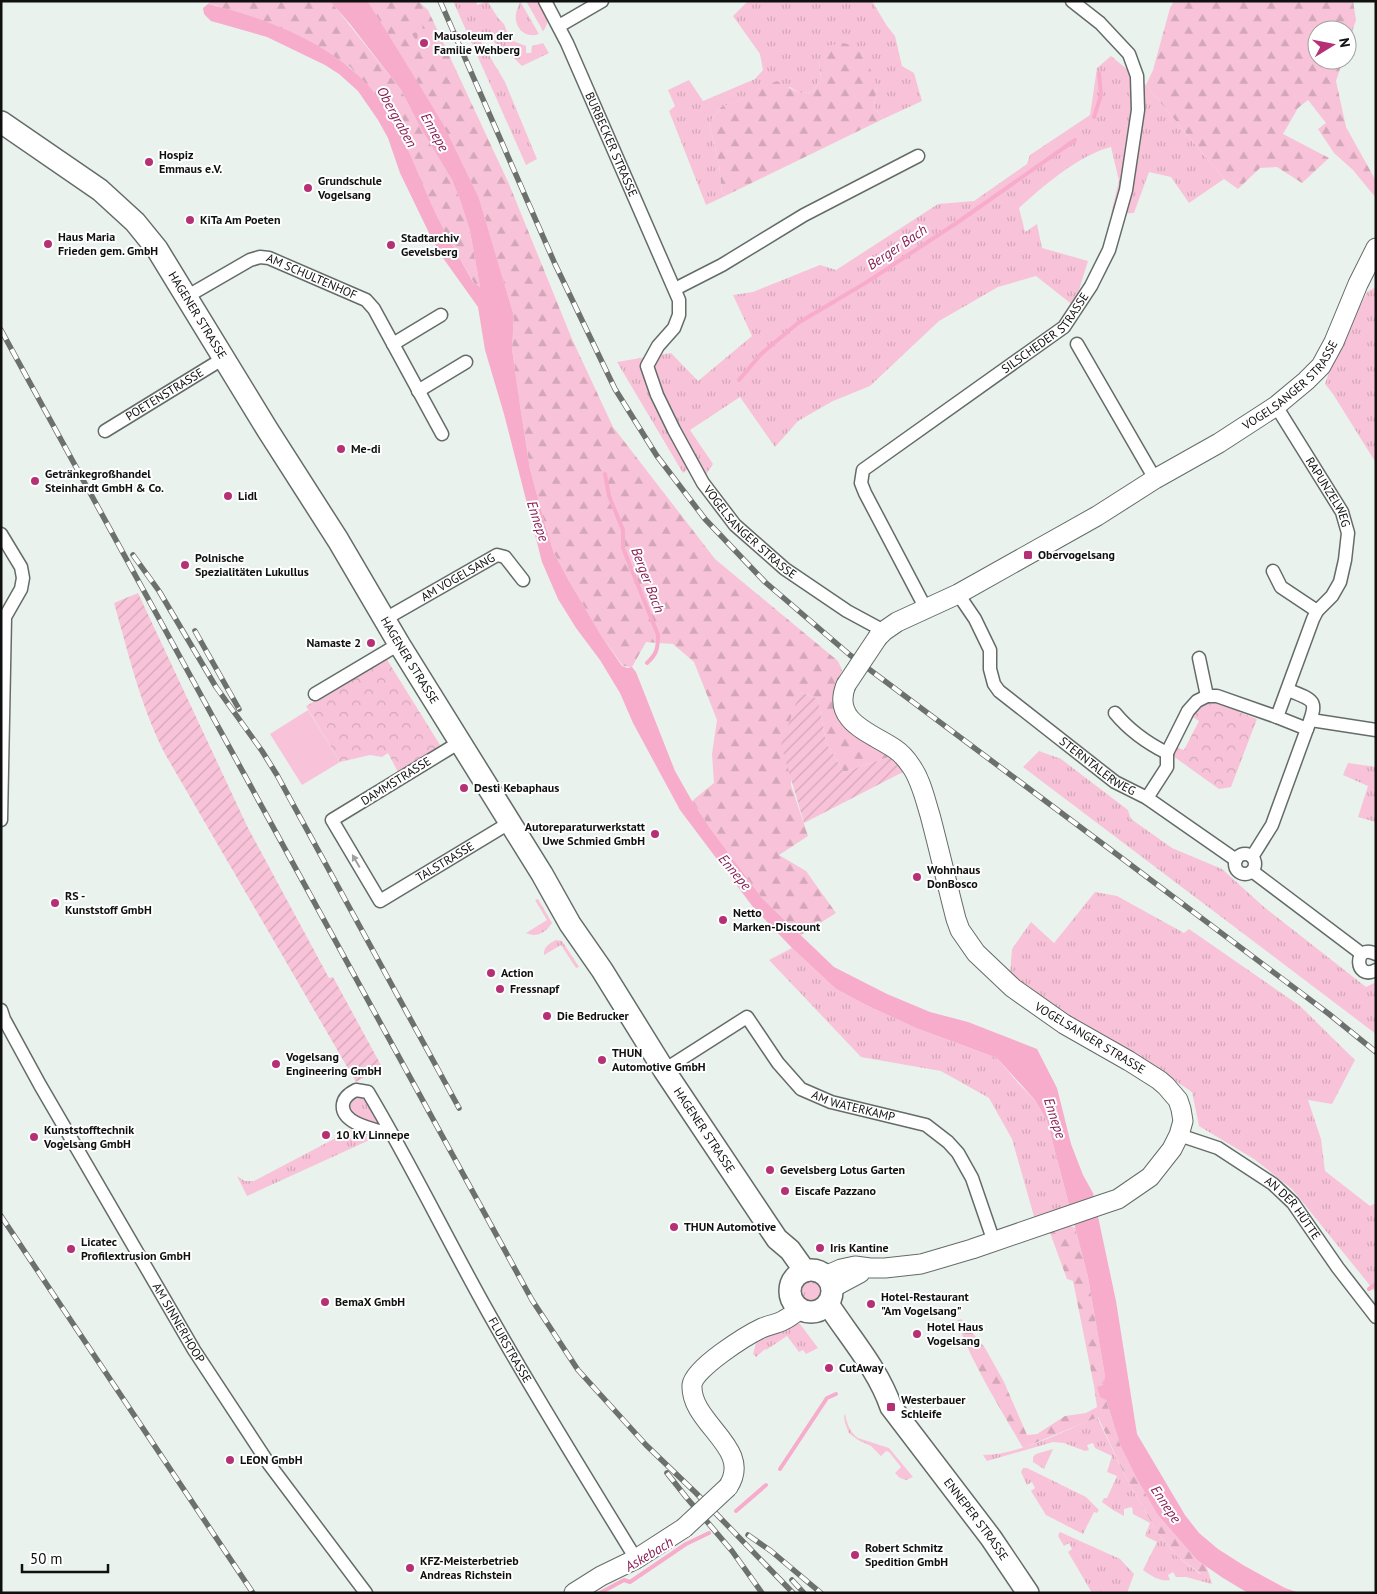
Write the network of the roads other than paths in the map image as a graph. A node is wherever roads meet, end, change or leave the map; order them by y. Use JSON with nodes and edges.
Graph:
{"nodes":[{"id":1,"x":545,"y":1,"type":"edge"},
{"id":2,"x":602,"y":1,"type":"edge"},
{"id":3,"x":1072,"y":1,"type":"edge"},
{"id":4,"x":559,"y":26,"type":"junction"},
{"id":5,"x":1,"y":122,"type":"edge"},
{"id":6,"x":918,"y":156,"type":"dead end"},
{"id":7,"x":1376,"y":248,"type":"edge"},
{"id":8,"x":675,"y":289,"type":"junction"},
{"id":9,"x":186,"y":297,"type":"junction"},
{"id":10,"x":440,"y":315,"type":"dead end"},
{"id":11,"x":393,"y":344,"type":"junction"},
{"id":12,"x":1077,"y":344,"type":"dead end"},
{"id":13,"x":224,"y":358,"type":"junction"},
{"id":14,"x":466,"y":362,"type":"dead end"},
{"id":15,"x":418,"y":391,"type":"junction"},
{"id":16,"x":657,"y":395,"type":"joint"},
{"id":17,"x":1276,"y":406,"type":"junction"},
{"id":18,"x":105,"y":431,"type":"dead end"},
{"id":19,"x":442,"y":434,"type":"dead end"},
{"id":20,"x":1155,"y":479,"type":"junction"},
{"id":21,"x":1,"y":534,"type":"edge"},
{"id":22,"x":1273,"y":571,"type":"dead end"},
{"id":23,"x":523,"y":580,"type":"dead end"},
{"id":24,"x":958,"y":594,"type":"junction"},
{"id":25,"x":926,"y":609,"type":"junction"},
{"id":26,"x":1317,"y":611,"type":"junction"},
{"id":27,"x":385,"y":619,"type":"junction"},
{"id":28,"x":881,"y":634,"type":"junction"},
{"id":29,"x":399,"y":644,"type":"junction"},
{"id":30,"x":1199,"y":658,"type":"dead end"},
{"id":31,"x":1288,"y":690,"type":"junction"},
{"id":32,"x":315,"y":694,"type":"dead end"},
{"id":33,"x":1207,"y":696,"type":"junction"},
{"id":34,"x":1115,"y":713,"type":"dead end"},
{"id":35,"x":1277,"y":717,"type":"junction"},
{"id":36,"x":1309,"y":724,"type":"junction"},
{"id":37,"x":1376,"y":730,"type":"edge"},
{"id":38,"x":460,"y":742,"type":"junction"},
{"id":39,"x":1167,"y":753,"type":"junction"},
{"id":40,"x":1147,"y":798,"type":"junction"},
{"id":41,"x":1,"y":820,"type":"edge"},
{"id":42,"x":511,"y":822,"type":"junction"},
{"id":43,"x":1252,"y":857,"type":"junction"},
{"id":44,"x":1236,"y":860,"type":"junction"},
{"id":45,"x":1252,"y":871,"type":"junction"},
{"id":46,"x":380,"y":901,"type":"joint"},
{"id":47,"x":1362,"y":954,"type":"junction"},
{"id":48,"x":1376,"y":954,"type":"edge"},
{"id":49,"x":1376,"y":970,"type":"edge"},
{"id":50,"x":1,"y":1010,"type":"edge"},
{"id":51,"x":664,"y":1070,"type":"junction"},
{"id":52,"x":393,"y":1135,"type":"dead end"},
{"id":53,"x":1179,"y":1135,"type":"junction"},
{"id":54,"x":994,"y":1242,"type":"junction"},
{"id":55,"x":812,"y":1292,"type":"junction"},
{"id":56,"x":1376,"y":1317,"type":"edge"},
{"id":57,"x":923,"y":1449,"type":"joint"},
{"id":58,"x":636,"y":1559,"type":"junction"},
{"id":59,"x":366,"y":1593,"type":"edge"},
{"id":60,"x":574,"y":1593,"type":"edge"},
{"id":61,"x":1028,"y":1593,"type":"edge"}],
"edges":[{"from":1,"to":4,"type":"street","name":"BURBECKER STRASSE"},
{"from":2,"to":4,"type":"street"},
{"from":3,"to":25,"type":"street","name":"SILSCHEDER STRASSE"},
{"from":4,"to":8,"type":"street","name":"BURBECKER STRASSE"},
{"from":5,"to":9,"type":"main road","name":"HAGENER STRASSE"},
{"from":6,"to":8,"type":"street"},
{"from":7,"to":17,"type":"street","name":"VOGELSANGER STRASSE"},
{"from":8,"to":16,"type":"street","name":"BURBECKER STRASSE"},
{"from":9,"to":11,"type":"street","name":"AM SCHULTENHOF"},
{"from":9,"to":13,"type":"main road","name":"HAGENER STRASSE"},
{"from":10,"to":11,"type":"street"},
{"from":11,"to":15,"type":"street","name":"AM SCHULTENHOF"},
{"from":12,"to":20,"type":"street"},
{"from":13,"to":18,"type":"street","name":"POETENSTRASSE"},
{"from":13,"to":27,"type":"main road","name":"HAGENER STRASSE"},
{"from":14,"to":15,"type":"street"},
{"from":15,"to":19,"type":"street","name":"AM SCHULTENHOF"},
{"from":16,"to":28,"type":"street","name":"VOGELSANGER STRASSE"},
{"from":17,"to":20,"type":"street","name":"VOGELSANGER STRASSE"},
{"from":17,"to":26,"type":"street","name":"RAPUNZELWEG"},
{"from":20,"to":24,"type":"street","name":"VOGELSANGER STRASSE"},
{"from":21,"to":41,"type":"street"},
{"from":22,"to":26,"type":"street"},
{"from":23,"to":27,"type":"street","name":"AM VOGELSANG"},
{"from":24,"to":25,"type":"street","name":"VOGELSANGER STRASSE"},
{"from":24,"to":40,"type":"street","name":"STERNTALERWEG"},
{"from":25,"to":28,"type":"street","name":"VOGELSANGER STRASSE"},
{"from":26,"to":31,"type":"street","name":"RAPUNZELWEG"},
{"from":27,"to":29,"type":"main road","name":"HAGENER STRASSE"},
{"from":28,"to":53,"type":"street","name":"VOGELSANGER STRASSE","bridge":true},
{"from":29,"to":32,"type":"street"},
{"from":29,"to":38,"type":"main road","name":"HAGENER STRASSE"},
{"from":30,"to":33,"type":"street"},
{"from":31,"to":35,"type":"street","name":"RAPUNZELWEG"},
{"from":31,"to":36,"type":"street"},
{"from":33,"to":35,"type":"street"},
{"from":33,"to":39,"type":"street"},
{"from":34,"to":39,"type":"street"},
{"from":35,"to":36,"type":"street"},
{"from":36,"to":37,"type":"street"},
{"from":36,"to":43,"type":"street"},
{"from":38,"to":42,"type":"main road","name":"HAGENER STRASSE"},
{"from":46,"to":38,"type":"street","name":"DAMMSTRASSE","one_way":true},
{"from":39,"to":40,"type":"street"},
{"from":40,"to":44,"type":"street","name":"STERNTALERWEG"},
{"from":42,"to":46,"type":"street","name":"TALSTRASSE"},
{"from":42,"to":51,"type":"main road","name":"HAGENER STRASSE"},
{"from":43,"to":44,"type":"street"},
{"from":43,"to":45,"type":"street"},
{"from":44,"to":45,"type":"street","name":"STERNTALERWEG"},
{"from":45,"to":47,"type":"street","name":"STERNTALERWEG"},
{"from":47,"to":48,"type":"street"},
{"from":47,"to":49,"type":"street"},
{"from":50,"to":59,"type":"street","name":"AM SINNERHOOP"},
{"from":51,"to":54,"type":"street","name":"AM WATERKAMP"},
{"from":51,"to":55,"type":"main road","name":"HAGENER STRASSE"},
{"from":52,"to":58,"type":"street","name":"FLURSTRASSE"},
{"from":53,"to":54,"type":"street","name":"VOGELSANGER STRASSE"},
{"from":53,"to":56,"type":"street","name":"AN DER HÜTTE"},
{"from":54,"to":55,"type":"street","name":"VOGELSANGER STRASSE"},
{"from":55,"to":57,"type":"main road","name":"HAGENER STRASSE"},
{"from":55,"to":58,"type":"street","name":"VOGELSANGER STRASSE","bridge":true},
{"from":57,"to":61,"type":"main road","name":"ENNEPER STRASSE"},
{"from":58,"to":60,"type":"street"}]}
